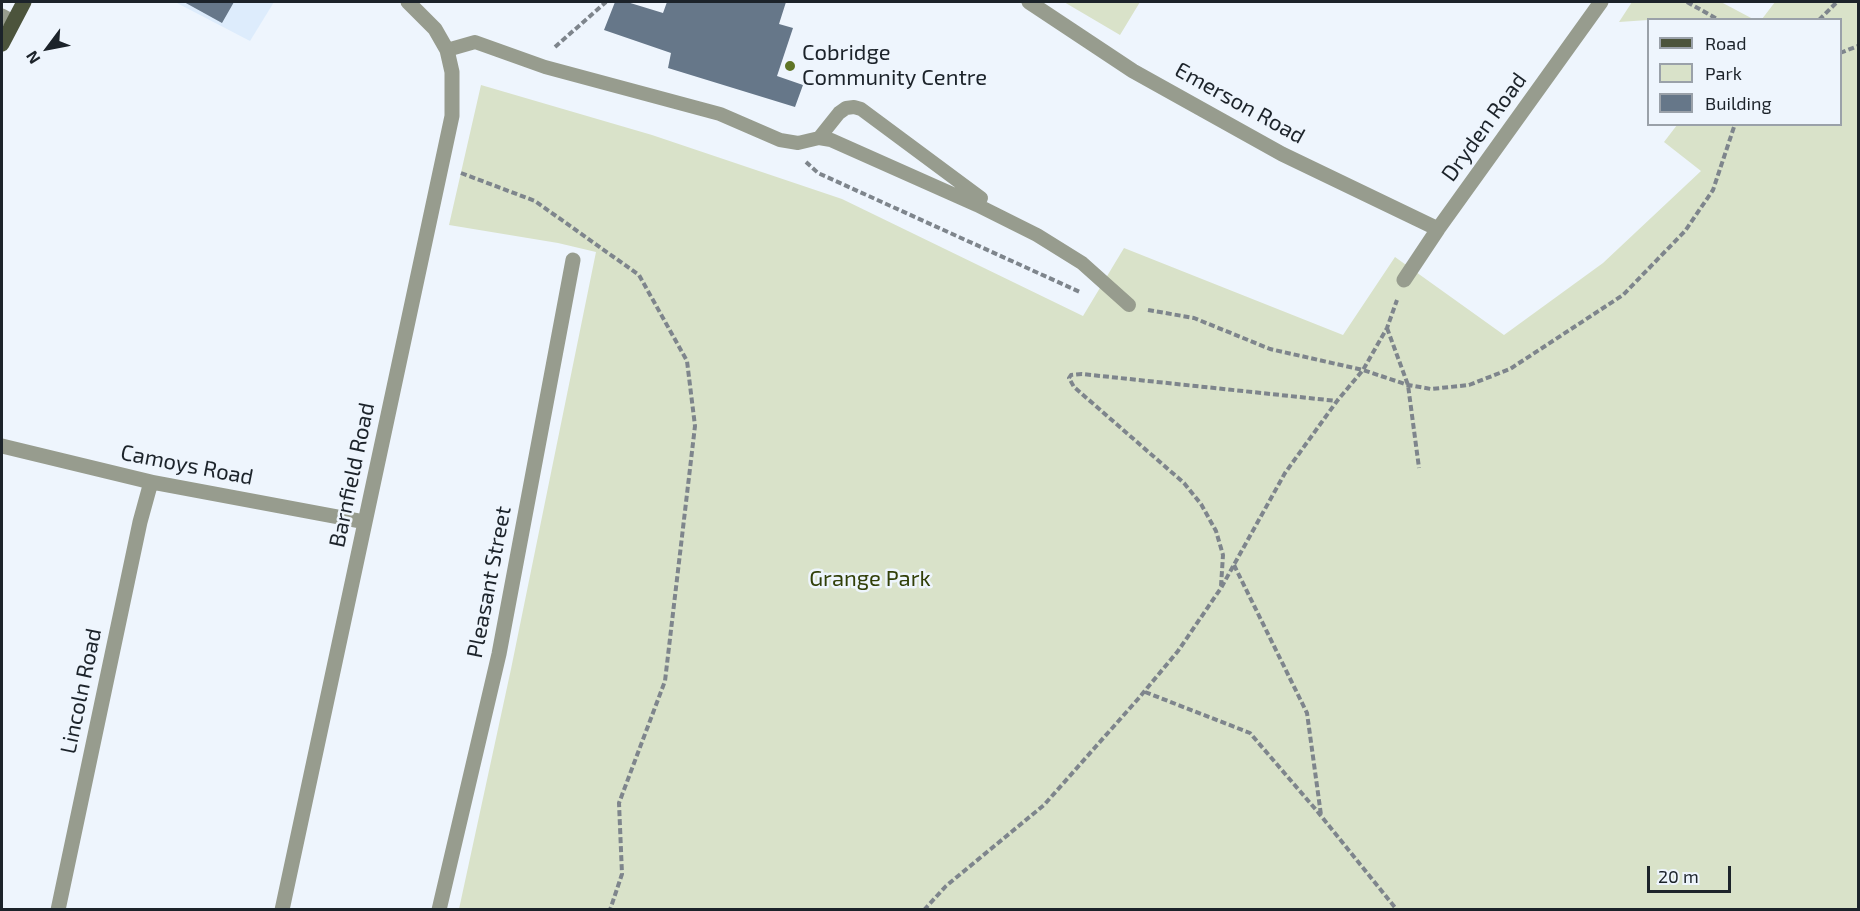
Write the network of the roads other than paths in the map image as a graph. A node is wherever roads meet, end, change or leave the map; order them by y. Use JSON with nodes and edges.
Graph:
{"nodes":[{"id":1,"x":24,"y":2,"type":"edge"},
{"id":2,"x":408,"y":2,"type":"edge"},
{"id":3,"x":1029,"y":2,"type":"edge"},
{"id":4,"x":1601,"y":2,"type":"edge"},
{"id":5,"x":7,"y":19,"type":"edge"},
{"id":6,"x":2,"y":44,"type":"edge"},
{"id":7,"x":447,"y":50,"type":"junction"},
{"id":8,"x":819,"y":138,"type":"junction"},
{"id":9,"x":977,"y":205,"type":"junction"},
{"id":10,"x":1438,"y":229,"type":"junction"},
{"id":11,"x":573,"y":260,"type":"dead end"},
{"id":12,"x":1404,"y":280,"type":"road end"},
{"id":13,"x":1129,"y":305,"type":"dead end"},
{"id":14,"x":2,"y":446,"type":"edge"},
{"id":15,"x":151,"y":482,"type":"junction"},
{"id":16,"x":365,"y":522,"type":"junction"},
{"id":17,"x":58,"y":909,"type":"edge"},
{"id":18,"x":282,"y":909,"type":"edge"},
{"id":19,"x":439,"y":909,"type":"edge"}],
"edges":[{"from":1,"to":5,"type":"main road"},
{"from":2,"to":7,"type":"street"},
{"from":3,"to":10,"type":"street","name":"Emerson Road"},
{"from":4,"to":10,"type":"street","name":"Dryden Road"},
{"from":5,"to":6,"type":"main road"},
{"from":7,"to":8,"type":"lane"},
{"from":7,"to":16,"type":"street","name":"Barnfield Road"},
{"from":8,"to":9,"type":"lane"},
{"from":8,"to":9,"type":"lane"},
{"from":9,"to":13,"type":"lane"},
{"from":10,"to":12,"type":"street","name":"Dryden Road"},
{"from":11,"to":19,"type":"street","name":"Pleasant Street"},
{"from":14,"to":15,"type":"street","name":"Camoys Road"},
{"from":15,"to":16,"type":"street","name":"Camoys Road"},
{"from":15,"to":17,"type":"street","name":"Lincoln Road"},
{"from":16,"to":18,"type":"street","name":"Barnfield Road"}]}
